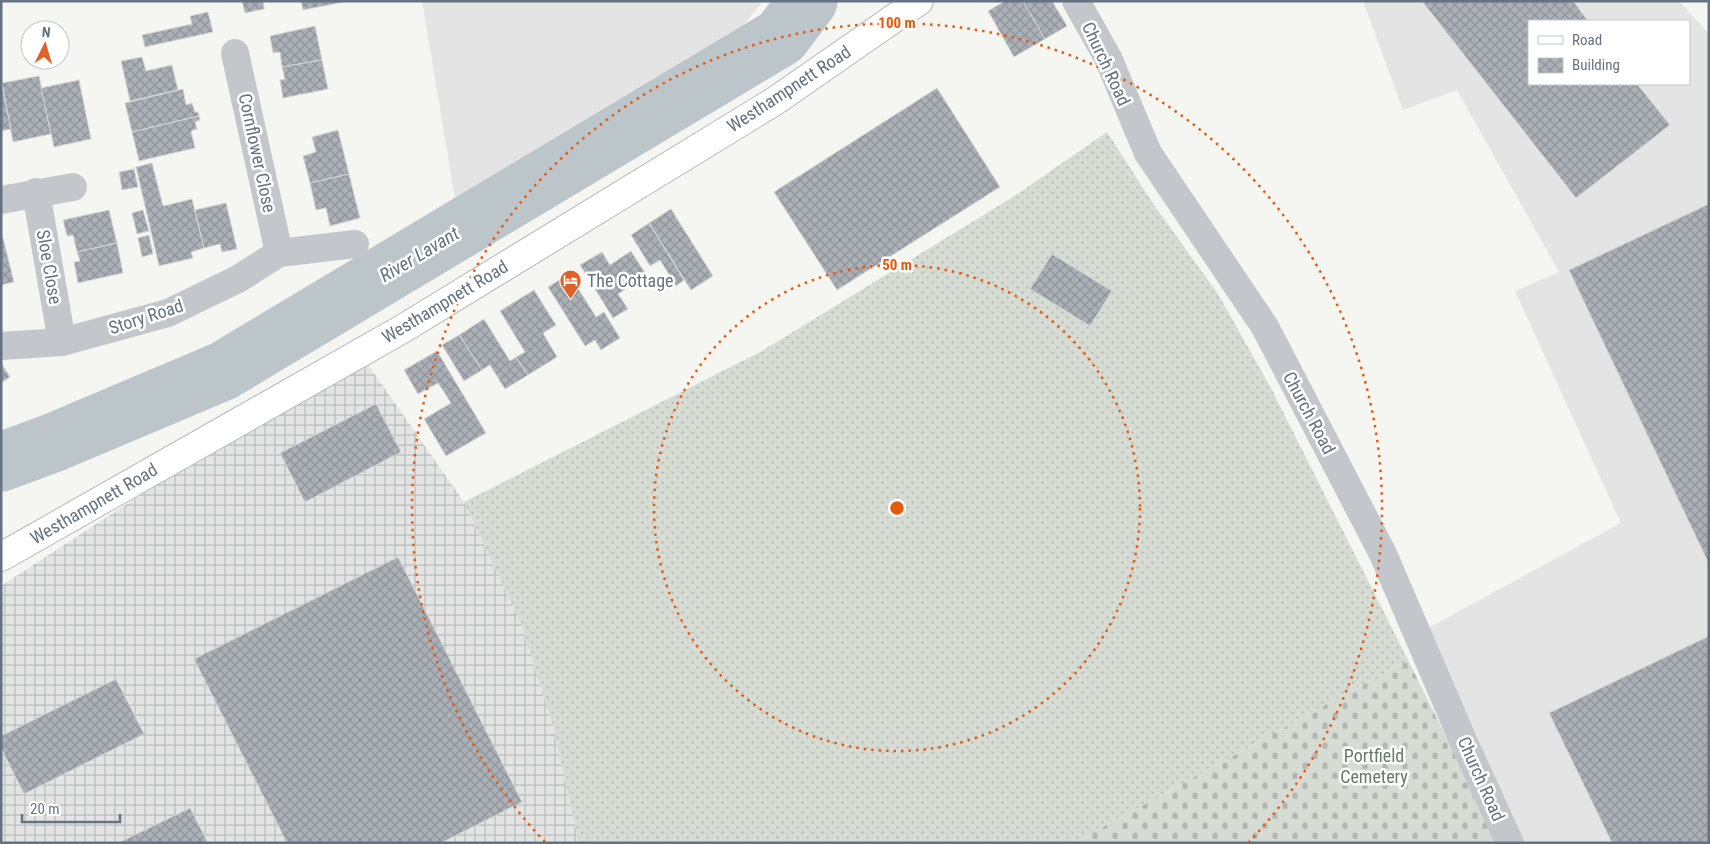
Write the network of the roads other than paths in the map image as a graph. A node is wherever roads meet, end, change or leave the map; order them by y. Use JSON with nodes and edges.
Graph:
{"nodes":[{"id":1,"x":898,"y":1,"type":"edge"},
{"id":2,"x":919,"y":1,"type":"edge"},
{"id":3,"x":1076,"y":1,"type":"edge"},
{"id":4,"x":878,"y":30,"type":"junction"},
{"id":5,"x":235,"y":52,"type":"dead end"},
{"id":6,"x":73,"y":187,"type":"dead end"},
{"id":7,"x":36,"y":192,"type":"junction"},
{"id":8,"x":1,"y":200,"type":"edge"},
{"id":9,"x":355,"y":244,"type":"dead end"},
{"id":10,"x":279,"y":253,"type":"junction"},
{"id":11,"x":62,"y":342,"type":"junction"},
{"id":12,"x":1,"y":346,"type":"edge"},
{"id":13,"x":1,"y":557,"type":"edge"},
{"id":14,"x":1510,"y":843,"type":"edge"}],
"edges":[{"from":1,"to":4,"type":"main road","name":"Westhampnett Road"},
{"from":2,"to":4,"type":"main road","name":"Westhampnett Road"},
{"from":3,"to":14,"type":"street","name":"Church Road"},
{"from":4,"to":13,"type":"main road","name":"Westhampnett Road"},
{"from":5,"to":10,"type":"street","name":"Cornflower Close"},
{"from":6,"to":7,"type":"street"},
{"from":7,"to":8,"type":"street"},
{"from":7,"to":11,"type":"street","name":"Sloe Close"},
{"from":9,"to":10,"type":"street"},
{"from":10,"to":11,"type":"street","name":"Story Road"},
{"from":11,"to":12,"type":"street","name":"Story Road"}]}
